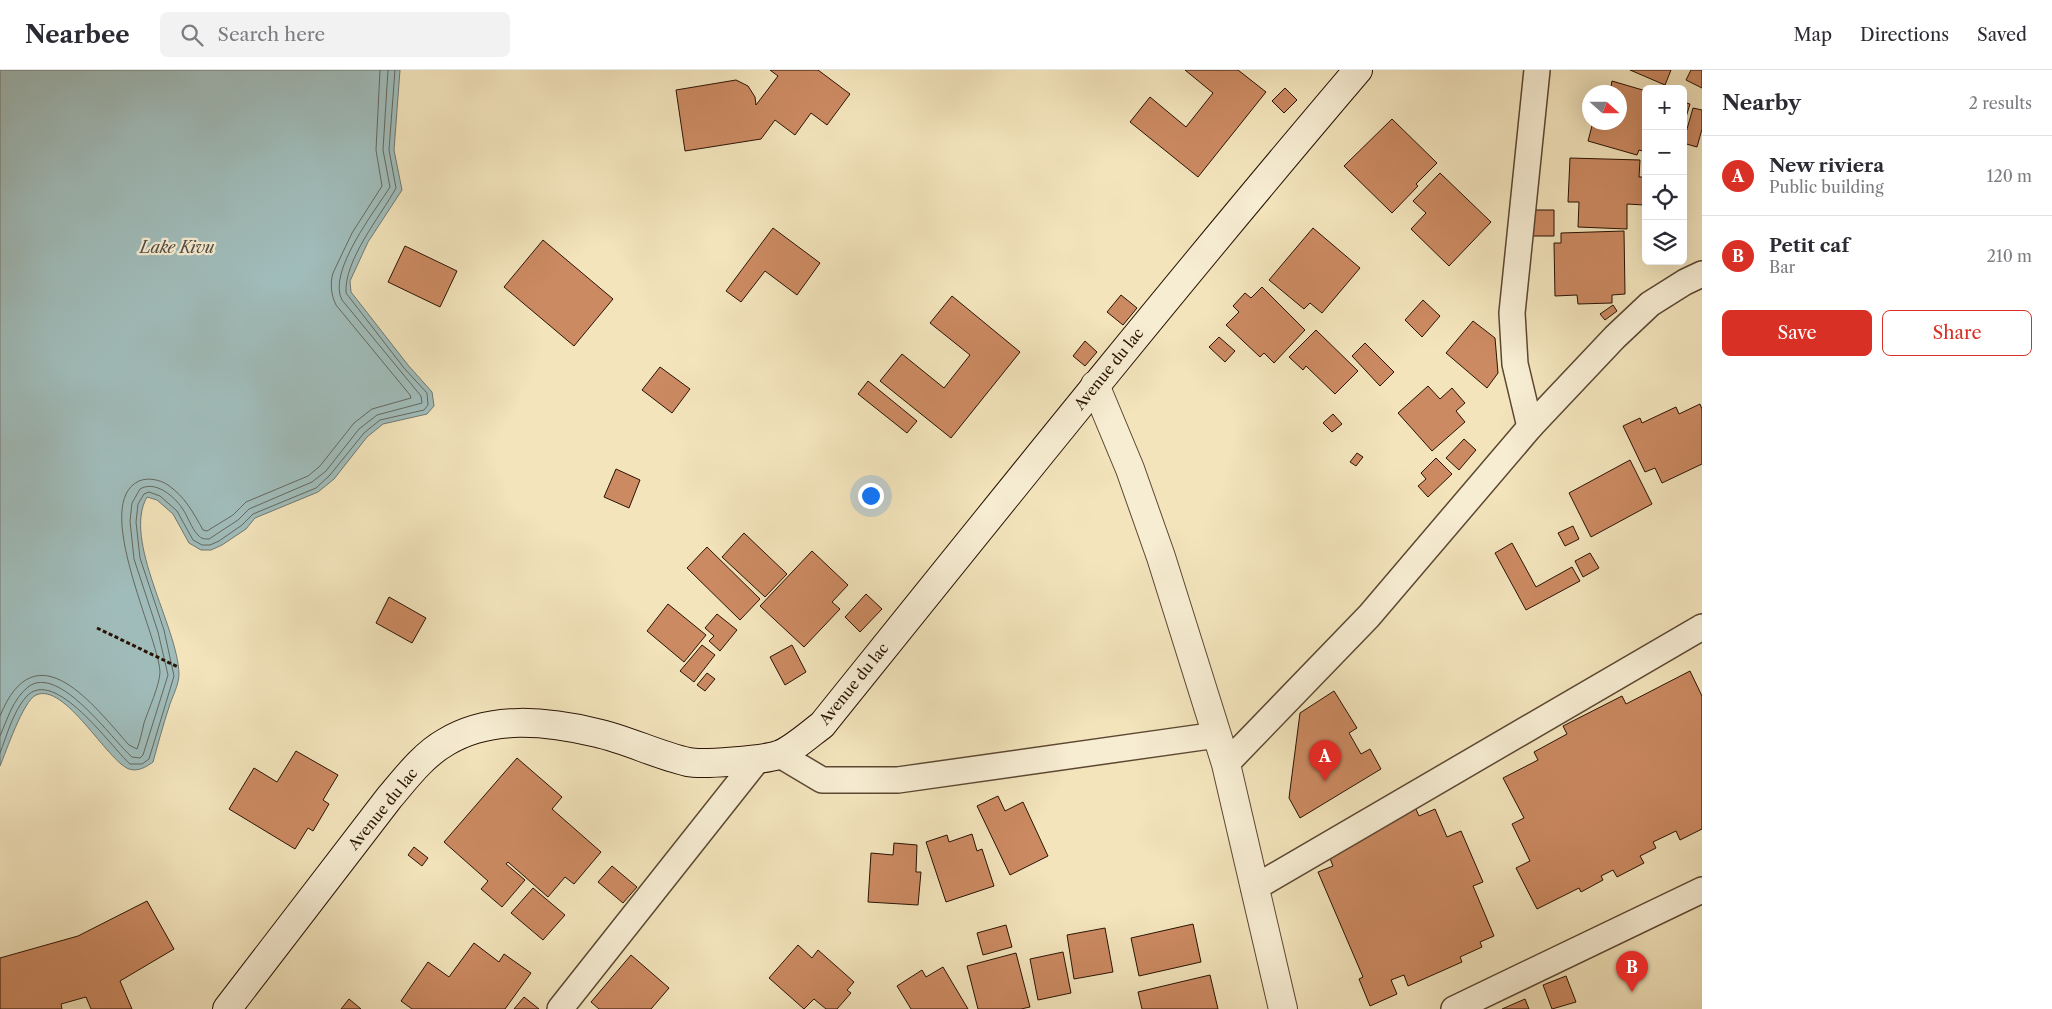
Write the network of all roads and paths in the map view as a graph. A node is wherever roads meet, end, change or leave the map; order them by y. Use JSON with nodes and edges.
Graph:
{"nodes":[{"id":1,"x":1358,"y":70,"type":"edge"},
{"id":2,"x":1536,"y":70,"type":"edge"},
{"id":3,"x":1702,"y":274,"type":"edge"},
{"id":4,"x":1095,"y":385,"type":"junction"},
{"id":5,"x":1530,"y":427,"type":"junction"},
{"id":6,"x":1702,"y":627,"type":"edge"},
{"id":7,"x":97,"y":628,"type":"dead end"},
{"id":8,"x":178,"y":667,"type":"dead end"},
{"id":9,"x":1217,"y":735,"type":"junction"},
{"id":10,"x":769,"y":757,"type":"junction"},
{"id":11,"x":1226,"y":764,"type":"junction"},
{"id":12,"x":1254,"y":888,"type":"junction"},
{"id":13,"x":1702,"y":890,"type":"edge"},
{"id":14,"x":227,"y":1009,"type":"edge"},
{"id":15,"x":560,"y":1009,"type":"edge"},
{"id":16,"x":1283,"y":1009,"type":"edge"},
{"id":17,"x":1454,"y":1009,"type":"edge"}],
"edges":[{"from":1,"to":4,"type":"main road","name":"Avenue du lac"},
{"from":2,"to":5,"type":"street"},
{"from":3,"to":5,"type":"street"},
{"from":4,"to":9,"type":"main road"},
{"from":4,"to":10,"type":"main road","name":"Avenue du lac"},
{"from":5,"to":11,"type":"street"},
{"from":6,"to":12,"type":"street"},
{"from":7,"to":8,"type":"path"},
{"from":9,"to":10,"type":"street"},
{"from":9,"to":11,"type":"main road"},
{"from":10,"to":14,"type":"main road","name":"Avenue du lac"},
{"from":10,"to":15,"type":"street"},
{"from":11,"to":12,"type":"main road"},
{"from":12,"to":16,"type":"main road"},
{"from":13,"to":17,"type":"street"}]}
